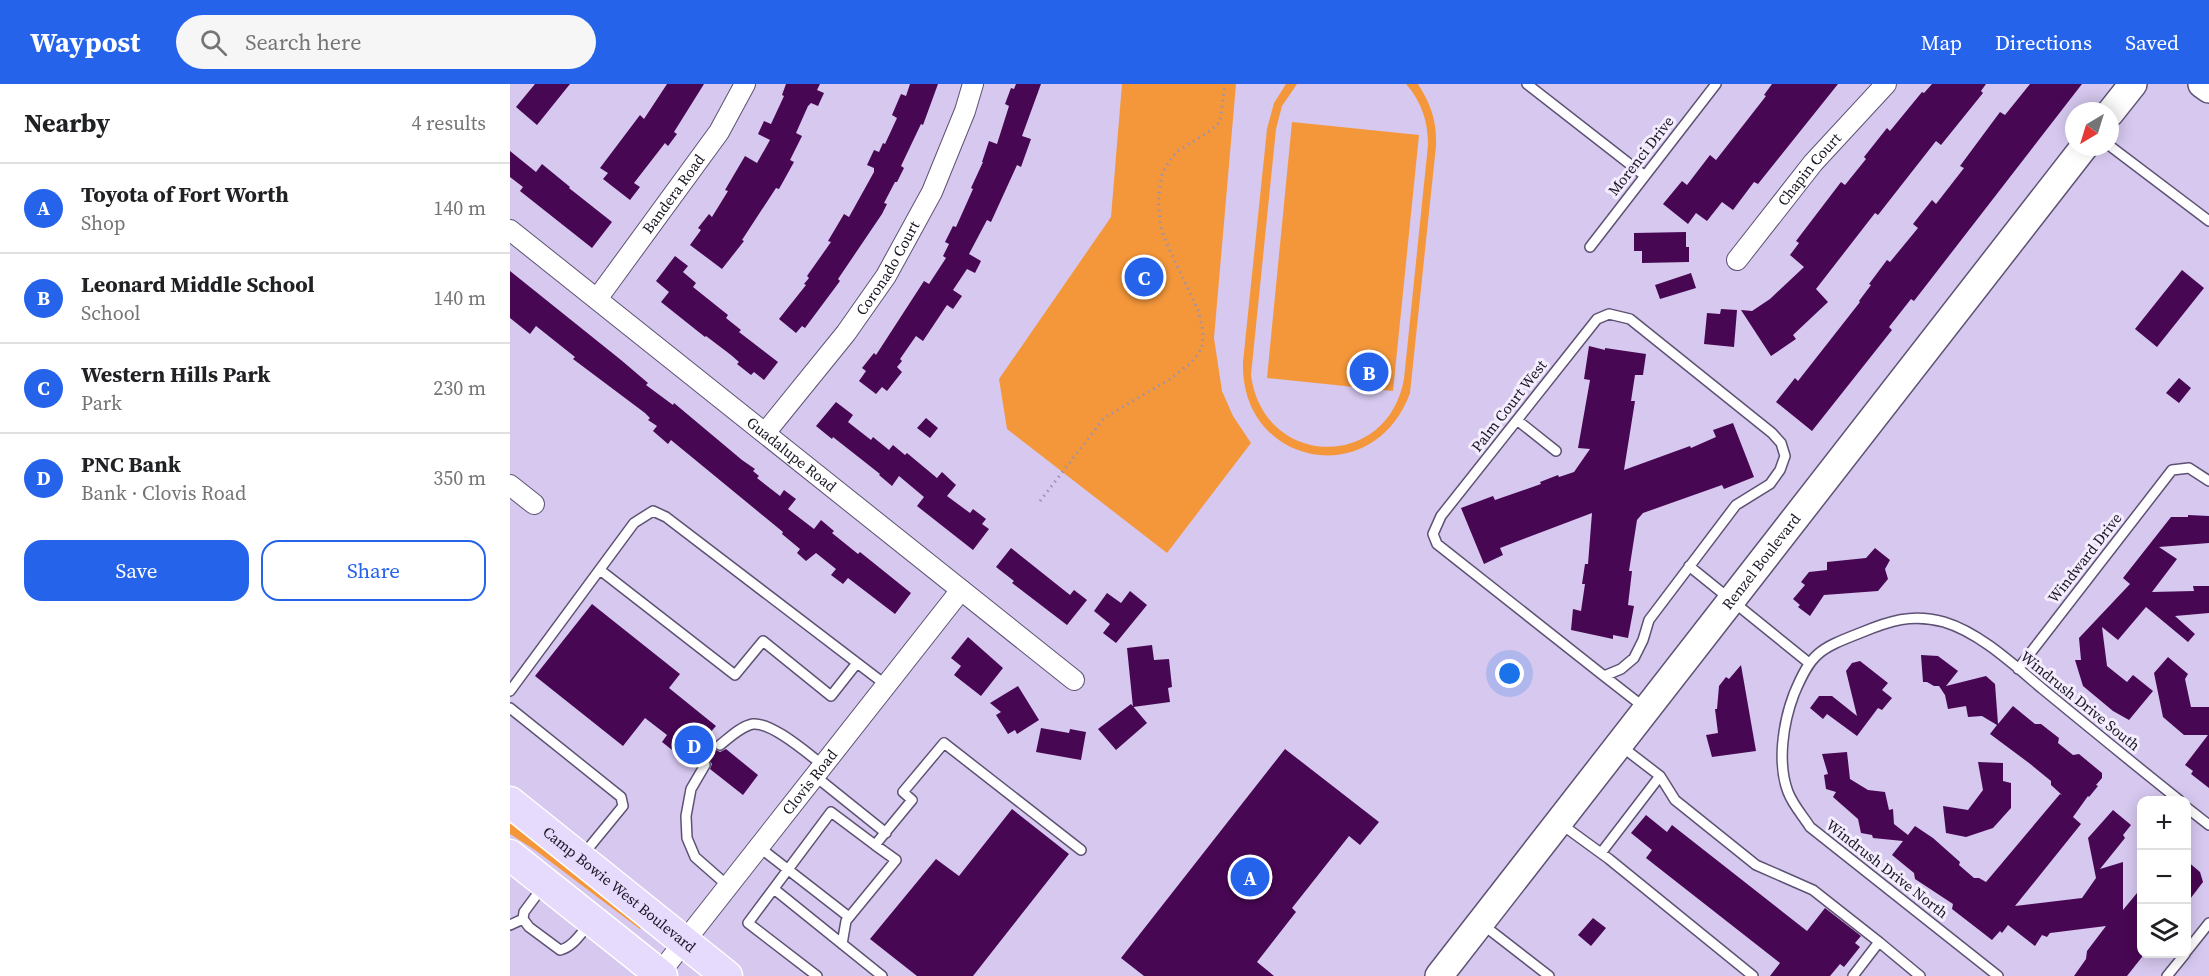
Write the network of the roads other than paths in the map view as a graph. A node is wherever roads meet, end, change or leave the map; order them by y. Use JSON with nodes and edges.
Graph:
{"nodes":[{"id":1,"x":745,"y":84,"type":"edge"},
{"id":2,"x":973,"y":84,"type":"edge"},
{"id":3,"x":1527,"y":84,"type":"edge"},
{"id":4,"x":1716,"y":84,"type":"edge"},
{"id":5,"x":1886,"y":84,"type":"edge"},
{"id":6,"x":2133,"y":84,"type":"edge"},
{"id":7,"x":2202,"y":84,"type":"edge"},
{"id":8,"x":2209,"y":89,"type":"edge"},
{"id":9,"x":2119,"y":102,"type":"edge"},
{"id":10,"x":2119,"y":153,"type":"edge"},
{"id":11,"x":2077,"y":156,"type":"edge"},
{"id":12,"x":1645,"y":176,"type":"junction"},
{"id":13,"x":2209,"y":221,"type":"edge"},
{"id":14,"x":510,"y":230,"type":"edge"},
{"id":15,"x":1590,"y":247,"type":"dead end"},
{"id":16,"x":1737,"y":260,"type":"dead end"},
{"id":17,"x":597,"y":299,"type":"junction"},
{"id":18,"x":1517,"y":420,"type":"junction"},
{"id":19,"x":765,"y":433,"type":"junction"},
{"id":20,"x":1556,"y":451,"type":"dead end"},
{"id":21,"x":2209,"y":481,"type":"edge"},
{"id":22,"x":510,"y":485,"type":"edge"},
{"id":23,"x":534,"y":504,"type":"dead end"},
{"id":24,"x":1689,"y":566,"type":"junction"},
{"id":25,"x":600,"y":570,"type":"junction"},
{"id":26,"x":961,"y":590,"type":"junction"},
{"id":27,"x":1731,"y":600,"type":"junction"},
{"id":28,"x":857,"y":663,"type":"junction"},
{"id":29,"x":1809,"y":663,"type":"junction"},
{"id":30,"x":2018,"y":669,"type":"junction"},
{"id":31,"x":1604,"y":676,"type":"junction"},
{"id":32,"x":1074,"y":680,"type":"dead end"},
{"id":33,"x":886,"y":685,"type":"junction"},
{"id":34,"x":510,"y":691,"type":"edge"},
{"id":35,"x":510,"y":708,"type":"edge"},
{"id":36,"x":1646,"y":710,"type":"junction"},
{"id":37,"x":720,"y":745,"type":"dead end"},
{"id":38,"x":1619,"y":745,"type":"junction"},
{"id":39,"x":705,"y":765,"type":"dead end"},
{"id":40,"x":819,"y":770,"type":"junction"},
{"id":41,"x":1660,"y":776,"type":"junction"},
{"id":42,"x":2173,"y":796,"type":"edge"},
{"id":43,"x":510,"y":802,"type":"edge"},
{"id":44,"x":2191,"y":810,"type":"edge"},
{"id":45,"x":1559,"y":822,"type":"junction"},
{"id":46,"x":2209,"y":825,"type":"edge"},
{"id":47,"x":886,"y":833,"type":"junction"},
{"id":48,"x":875,"y":845,"type":"junction"},
{"id":49,"x":759,"y":847,"type":"junction"},
{"id":50,"x":1081,"y":850,"type":"dead end"},
{"id":51,"x":1601,"y":853,"type":"junction"},
{"id":52,"x":510,"y":855,"type":"edge"},
{"id":53,"x":580,"y":858,"type":"junction"},
{"id":54,"x":788,"y":870,"type":"junction"},
{"id":55,"x":545,"y":883,"type":"junction"},
{"id":56,"x":728,"y":886,"type":"junction"},
{"id":57,"x":774,"y":889,"type":"junction"},
{"id":58,"x":849,"y":917,"type":"junction"},
{"id":59,"x":523,"y":919,"type":"junction"},
{"id":60,"x":592,"y":920,"type":"junction"},
{"id":61,"x":1481,"y":923,"type":"junction"},
{"id":62,"x":2209,"y":923,"type":"edge"},
{"id":63,"x":510,"y":925,"type":"edge"},
{"id":64,"x":684,"y":942,"type":"junction"},
{"id":65,"x":1879,"y":942,"type":"junction"},
{"id":66,"x":842,"y":944,"type":"junction"},
{"id":67,"x":2191,"y":946,"type":"edge"},
{"id":68,"x":2182,"y":958,"type":"edge"},
{"id":69,"x":650,"y":969,"type":"edge"},
{"id":70,"x":727,"y":976,"type":"edge"},
{"id":71,"x":817,"y":976,"type":"edge"},
{"id":72,"x":882,"y":976,"type":"edge"},
{"id":73,"x":1439,"y":976,"type":"edge"},
{"id":74,"x":1549,"y":976,"type":"edge"},
{"id":75,"x":1752,"y":976,"type":"edge"},
{"id":76,"x":1853,"y":976,"type":"edge"},
{"id":77,"x":1920,"y":976,"type":"edge"},
{"id":78,"x":1998,"y":976,"type":"edge"},
{"id":79,"x":2167,"y":976,"type":"edge"}],
"edges":[{"from":1,"to":17,"type":"street","name":"Bandera Road"},
{"from":2,"to":19,"type":"street","name":"Coronado Court"},
{"from":3,"to":12,"type":"lane"},
{"from":4,"to":12,"type":"lane","name":"Morenci Drive"},
{"from":5,"to":16,"type":"street","name":"Chapin Court"},
{"from":6,"to":9,"type":"street"},
{"from":7,"to":8,"type":"street"},
{"from":10,"to":13,"type":"lane"},
{"from":11,"to":27,"type":"street","name":"Renzel Boulevard"},
{"from":12,"to":15,"type":"lane","name":"Morenci Drive"},
{"from":14,"to":17,"type":"street","name":"Guadalupe Road"},
{"from":17,"to":19,"type":"street","name":"Guadalupe Road"},
{"from":18,"to":20,"type":"lane"},
{"from":18,"to":24,"type":"lane","name":"Palm Court West"},
{"from":18,"to":31,"type":"lane","name":"Palm Court West"},
{"from":19,"to":26,"type":"street","name":"Guadalupe Road"},
{"from":21,"to":30,"type":"lane","name":"Windward Drive"},
{"from":22,"to":23,"type":"street"},
{"from":24,"to":27,"type":"lane"},
{"from":24,"to":31,"type":"lane","name":"Palm Court West"},
{"from":25,"to":28,"type":"lane"},
{"from":25,"to":28,"type":"lane"},
{"from":25,"to":34,"type":"lane"},
{"from":26,"to":32,"type":"street","name":"Guadalupe Road"},
{"from":26,"to":33,"type":"street","name":"Clovis Road"},
{"from":27,"to":29,"type":"lane"},
{"from":27,"to":36,"type":"street","name":"Renzel Boulevard"},
{"from":28,"to":33,"type":"lane"},
{"from":29,"to":30,"type":"lane","name":"Windrush Drive South"},
{"from":29,"to":78,"type":"lane","name":"Windrush Drive North"},
{"from":30,"to":42,"type":"lane","name":"Windrush Drive South"},
{"from":31,"to":36,"type":"lane"},
{"from":33,"to":40,"type":"street","name":"Clovis Road"},
{"from":35,"to":53,"type":"lane"},
{"from":36,"to":38,"type":"street","name":"Renzel Boulevard"},
{"from":37,"to":40,"type":"lane"},
{"from":38,"to":41,"type":"lane"},
{"from":38,"to":45,"type":"street","name":"Renzel Boulevard"},
{"from":39,"to":56,"type":"lane"},
{"from":40,"to":47,"type":"lane"},
{"from":40,"to":49,"type":"street","name":"Clovis Road"},
{"from":41,"to":51,"type":"lane"},
{"from":41,"to":65,"type":"lane"},
{"from":43,"to":53,"type":"main road","name":"Camp Bowie West Boulevard"},
{"from":44,"to":46,"type":"lane"},
{"from":45,"to":51,"type":"lane"},
{"from":45,"to":61,"type":"street","name":"Renzel Boulevard"},
{"from":47,"to":48,"type":"lane"},
{"from":47,"to":50,"type":"lane"},
{"from":48,"to":54,"type":"lane"},
{"from":48,"to":58,"type":"lane"},
{"from":49,"to":54,"type":"lane"},
{"from":49,"to":56,"type":"street","name":"Clovis Road"},
{"from":51,"to":75,"type":"lane"},
{"from":52,"to":55,"type":"main road"},
{"from":53,"to":64,"type":"main road","name":"Camp Bowie West Boulevard"},
{"from":54,"to":57,"type":"lane"},
{"from":54,"to":58,"type":"lane"},
{"from":55,"to":59,"type":"lane"},
{"from":55,"to":60,"type":"main road"},
{"from":56,"to":64,"type":"street","name":"Clovis Road"},
{"from":57,"to":66,"type":"lane"},
{"from":57,"to":71,"type":"lane"},
{"from":58,"to":66,"type":"lane"},
{"from":59,"to":60,"type":"lane"},
{"from":59,"to":63,"type":"lane"},
{"from":60,"to":69,"type":"main road"},
{"from":61,"to":73,"type":"street","name":"Renzel Boulevard"},
{"from":61,"to":74,"type":"lane"},
{"from":62,"to":67,"type":"lane"},
{"from":64,"to":69,"type":"street","name":"Clovis Road"},
{"from":64,"to":70,"type":"main road","name":"Camp Bowie West Boulevard"},
{"from":65,"to":76,"type":"lane"},
{"from":65,"to":77,"type":"lane"},
{"from":66,"to":72,"type":"lane"},
{"from":68,"to":79,"type":"lane"}]}
